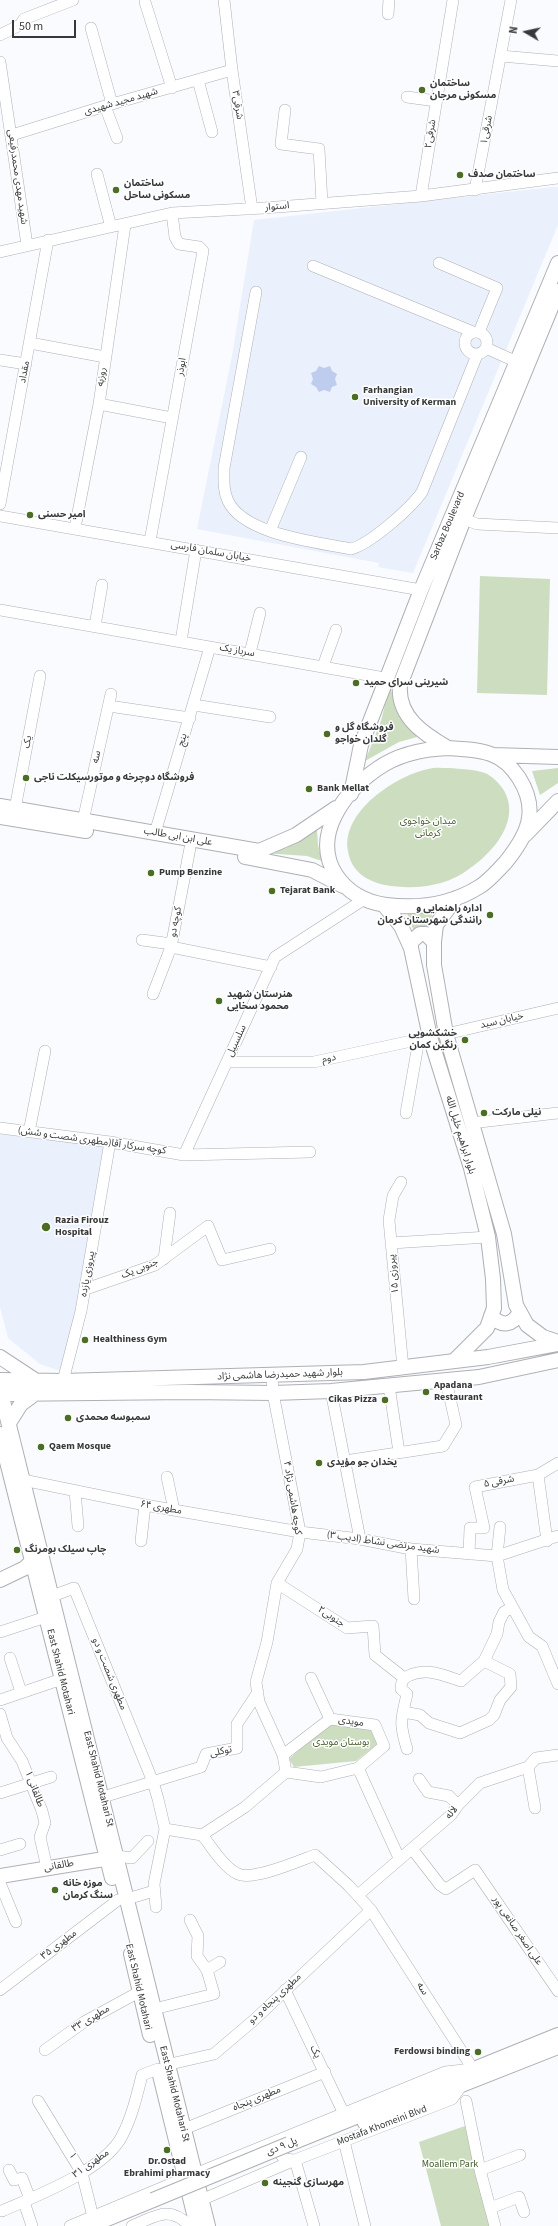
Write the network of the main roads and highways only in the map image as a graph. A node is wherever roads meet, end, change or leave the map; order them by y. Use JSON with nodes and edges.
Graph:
{"nodes":[{"id":1,"x":558,"y":263,"type":"edge"},
{"id":2,"x":558,"y":291,"type":"edge"},
{"id":3,"x":448,"y":748,"type":"junction"},
{"id":4,"x":493,"y":755,"type":"junction"},
{"id":5,"x":558,"y":757,"type":"edge"},
{"id":6,"x":348,"y":798,"type":"junction"},
{"id":7,"x":558,"y":801,"type":"edge"},
{"id":8,"x":0,"y":806,"type":"edge"},
{"id":9,"x":0,"y":817,"type":"edge"},
{"id":10,"x":525,"y":836,"type":"junction"},
{"id":11,"x":344,"y":887,"type":"junction"},
{"id":12,"x":456,"y":898,"type":"junction"},
{"id":13,"x":384,"y":905,"type":"junction"},
{"id":14,"x":434,"y":942,"type":"junction"},
{"id":15,"x":411,"y":948,"type":"junction"},
{"id":16,"x":520,"y":1312,"type":"junction"},
{"id":17,"x":491,"y":1316,"type":"junction"},
{"id":18,"x":558,"y":1343,"type":"edge"},
{"id":19,"x":0,"y":1356,"type":"edge"},
{"id":20,"x":558,"y":1360,"type":"edge"},
{"id":21,"x":454,"y":1361,"type":"junction"},
{"id":22,"x":0,"y":1380,"type":"edge"},
{"id":23,"x":37,"y":1387,"type":"junction"},
{"id":24,"x":0,"y":1392,"type":"edge"},
{"id":25,"x":9,"y":1423,"type":"junction"},
{"id":26,"x":0,"y":1434,"type":"edge"},
{"id":27,"x":4,"y":1469,"type":"edge"},
{"id":28,"x":32,"y":1561,"type":"junction"},
{"id":29,"x":0,"y":1572,"type":"edge"},
{"id":30,"x":0,"y":1580,"type":"edge"},
{"id":31,"x":112,"y":1857,"type":"junction"},
{"id":32,"x":0,"y":1876,"type":"edge"},
{"id":33,"x":123,"y":1900,"type":"junction"},
{"id":34,"x":558,"y":2035,"type":"edge"},
{"id":35,"x":558,"y":2047,"type":"edge"},
{"id":36,"x":162,"y":2067,"type":"junction"},
{"id":37,"x":473,"y":2069,"type":"joint"},
{"id":38,"x":462,"y":2086,"type":"joint"},
{"id":39,"x":290,"y":2149,"type":"junction"},
{"id":40,"x":188,"y":2171,"type":"junction"},
{"id":41,"x":157,"y":2206,"type":"junction"},
{"id":42,"x":92,"y":2221,"type":"edge"},
{"id":43,"x":199,"y":2223,"type":"edge"},
{"id":44,"x":112,"y":2226,"type":"edge"}],
"edges":[{"from":1,"to":6,"type":"main road","name":"Sarbaz Boulevard"},
{"from":2,"to":3,"type":"main road","name":"Sarbaz Boulevard"},
{"from":3,"to":4,"type":"main road"},
{"from":3,"to":6,"type":"main road"},
{"from":4,"to":5,"type":"main road"},
{"from":4,"to":10,"type":"main road"},
{"from":6,"to":8,"type":"main road","name":"علی ابن ابی طالب"},
{"from":6,"to":11,"type":"main road"},
{"from":7,"to":10,"type":"main road"},
{"from":9,"to":11,"type":"main road","name":"علی ابن ابی طالب"},
{"from":10,"to":12,"type":"main road"},
{"from":11,"to":13,"type":"main road","name":"علی ابن ابی طالب"},
{"from":12,"to":13,"type":"main road"},
{"from":12,"to":14,"type":"main road","name":"بلوار ابراهیم خلیل الله"},
{"from":13,"to":15,"type":"main road","name":"بلوار ابراهیم خلیل الله"},
{"from":14,"to":15,"type":"main road"},
{"from":14,"to":16,"type":"main road","name":"بلوار ابراهیم خلیل الله"},
{"from":15,"to":17,"type":"main road","name":"بلوار ابراهیم خلیل الله"},
{"from":16,"to":17,"type":"main road"},
{"from":16,"to":18,"type":"main road","name":"بلوار ابراهیم خلیل الله"},
{"from":17,"to":21,"type":"main road","name":"بلوار ابراهیم خلیل الله"},
{"from":18,"to":21,"type":"main road","name":"بلوار شهید حمیدرضا هاشمی نژاد"},
{"from":19,"to":23,"type":"main road"},
{"from":20,"to":23,"type":"main road","name":"بلوار شهید حمیدرضا هاشمی نژاد"},
{"from":21,"to":23,"type":"main road","name":"بلوار شهید حمیدرضا هاشمی نژاد"},
{"from":22,"to":23,"type":"main road","name":"بلوار شهید حمیدرضا هاشمی نژاد"},
{"from":23,"to":24,"type":"main road","name":"بلوار شهید حمیدرضا هاشمی نژاد"},
{"from":23,"to":25,"type":"main road"},
{"from":24,"to":25,"type":"main road","name":"East Shahid Motahari St"},
{"from":25,"to":31,"type":"main road","name":"East Shahid Motahari St"},
{"from":26,"to":27,"type":"main road","name":"East Shahid Motahari"},
{"from":27,"to":28,"type":"main road","name":"East Shahid Motahari"},
{"from":28,"to":29,"type":"main road"},
{"from":28,"to":30,"type":"main road"},
{"from":28,"to":31,"type":"main road","name":"East Shahid Motahari"},
{"from":31,"to":32,"type":"main road","name":"طالقانی"},
{"from":31,"to":33,"type":"main road","name":"East Shahid Motahari"},
{"from":33,"to":36,"type":"main road","name":"East Shahid Motahari"},
{"from":33,"to":36,"type":"main road","name":"East Shahid Motahari St"},
{"from":34,"to":37,"type":"main road","name":"Mostafa Khomeini Blvd"},
{"from":35,"to":38,"type":"main road","name":"Mostafa Khomeini Blvd"},
{"from":36,"to":40,"type":"main road","name":"East Shahid Motahari"},
{"from":37,"to":39,"type":"main road","name":"پل ۹ دی"},
{"from":38,"to":39,"type":"main road","name":"پل ۹ دی"},
{"from":39,"to":41,"type":"main road","name":"پل ۹ دی","bridge":true},
{"from":40,"to":43,"type":"main road"},
{"from":40,"to":43,"type":"main road"},
{"from":41,"to":42,"type":"main road","name":"پل ۹ دی"},
{"from":41,"to":44,"type":"main road","name":"پل ۹ دی"}]}
